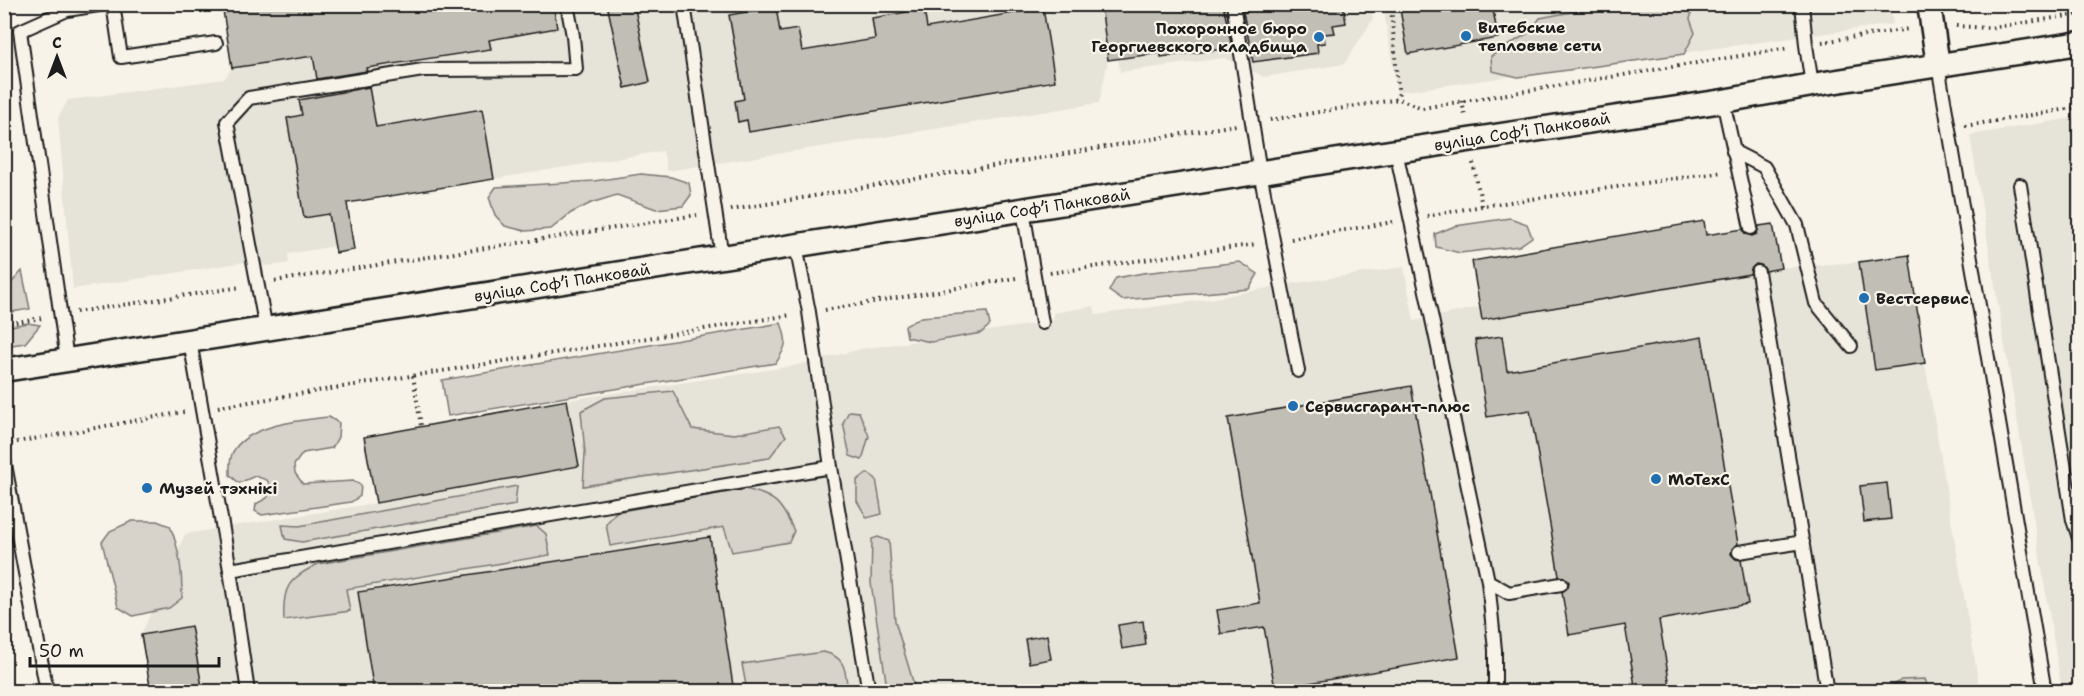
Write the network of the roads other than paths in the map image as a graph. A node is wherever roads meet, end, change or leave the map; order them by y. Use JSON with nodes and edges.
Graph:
{"nodes":[{"id":1,"x":105,"y":4,"type":"edge"},
{"id":2,"x":113,"y":4,"type":"edge"},
{"id":3,"x":567,"y":4,"type":"edge"},
{"id":4,"x":684,"y":4,"type":"edge"},
{"id":5,"x":1233,"y":4,"type":"edge"},
{"id":6,"x":1803,"y":4,"type":"edge"},
{"id":7,"x":1931,"y":15,"type":"edge"},
{"id":8,"x":216,"y":43,"type":"dead end"},
{"id":9,"x":2079,"y":43,"type":"edge"},
{"id":10,"x":1938,"y":65,"type":"junction"},
{"id":11,"x":1812,"y":85,"type":"junction"},
{"id":12,"x":1723,"y":101,"type":"junction"},
{"id":13,"x":1396,"y":150,"type":"junction"},
{"id":14,"x":1733,"y":150,"type":"junction"},
{"id":15,"x":1260,"y":172,"type":"junction"},
{"id":16,"x":2020,"y":184,"type":"dead end"},
{"id":17,"x":1023,"y":210,"type":"junction"},
{"id":18,"x":1751,"y":228,"type":"dead end"},
{"id":19,"x":796,"y":246,"type":"junction"},
{"id":20,"x":722,"y":257,"type":"junction"},
{"id":21,"x":1758,"y":272,"type":"dead end"},
{"id":22,"x":1042,"y":323,"type":"dead end"},
{"id":23,"x":266,"y":329,"type":"junction"},
{"id":24,"x":190,"y":341,"type":"junction"},
{"id":25,"x":1851,"y":346,"type":"dead end"},
{"id":26,"x":67,"y":360,"type":"junction"},
{"id":27,"x":4,"y":370,"type":"edge"},
{"id":28,"x":1298,"y":371,"type":"dead end"},
{"id":29,"x":4,"y":459,"type":"edge"},
{"id":30,"x":831,"y":467,"type":"junction"},
{"id":31,"x":10,"y":524,"type":"edge"},
{"id":32,"x":2079,"y":541,"type":"edge"},
{"id":33,"x":1803,"y":542,"type":"junction"},
{"id":34,"x":1739,"y":552,"type":"dead end"},
{"id":35,"x":230,"y":570,"type":"junction"},
{"id":36,"x":1488,"y":581,"type":"junction"},
{"id":37,"x":1560,"y":584,"type":"dead end"},
{"id":38,"x":47,"y":692,"type":"edge"},
{"id":39,"x":248,"y":692,"type":"edge"},
{"id":40,"x":869,"y":692,"type":"edge"},
{"id":41,"x":1494,"y":692,"type":"edge"},
{"id":42,"x":1827,"y":692,"type":"edge"},
{"id":43,"x":2044,"y":692,"type":"edge"}],
"edges":[{"from":1,"to":26,"type":"lane"},
{"from":2,"to":8,"type":"lane"},
{"from":3,"to":23,"type":"lane"},
{"from":4,"to":20,"type":"lane"},
{"from":5,"to":15,"type":"lane"},
{"from":6,"to":11,"type":"lane"},
{"from":7,"to":10,"type":"street"},
{"from":9,"to":10,"type":"street","name":"вуліца Софʼі Панковай"},
{"from":10,"to":11,"type":"street","name":"вуліца Софʼі Панковай"},
{"from":10,"to":43,"type":"lane"},
{"from":11,"to":12,"type":"street","name":"вуліца Софʼі Панковай"},
{"from":12,"to":13,"type":"street","name":"вуліца Софʼі Панковай"},
{"from":12,"to":14,"type":"lane"},
{"from":13,"to":15,"type":"street","name":"вуліца Софʼі Панковай"},
{"from":13,"to":36,"type":"lane"},
{"from":14,"to":18,"type":"lane"},
{"from":14,"to":25,"type":"lane"},
{"from":15,"to":17,"type":"street","name":"вуліца Софʼі Панковай"},
{"from":15,"to":28,"type":"lane"},
{"from":16,"to":32,"type":"lane"},
{"from":17,"to":19,"type":"street","name":"вуліца Софʼі Панковай"},
{"from":17,"to":22,"type":"lane"},
{"from":19,"to":20,"type":"street","name":"вуліца Софʼі Панковай"},
{"from":19,"to":30,"type":"lane"},
{"from":20,"to":23,"type":"street","name":"вуліца Софʼі Панковай"},
{"from":21,"to":33,"type":"lane"},
{"from":23,"to":24,"type":"street","name":"вуліца Софʼі Панковай"},
{"from":24,"to":26,"type":"street","name":"вуліца Софʼі Панковай"},
{"from":24,"to":35,"type":"lane"},
{"from":26,"to":27,"type":"street","name":"вуліца Софʼі Панковай"},
{"from":29,"to":31,"type":"lane"},
{"from":30,"to":35,"type":"lane"},
{"from":30,"to":40,"type":"lane"},
{"from":31,"to":38,"type":"lane"},
{"from":33,"to":34,"type":"lane"},
{"from":33,"to":42,"type":"lane"},
{"from":35,"to":39,"type":"lane"},
{"from":36,"to":37,"type":"lane"},
{"from":36,"to":41,"type":"lane"}]}
